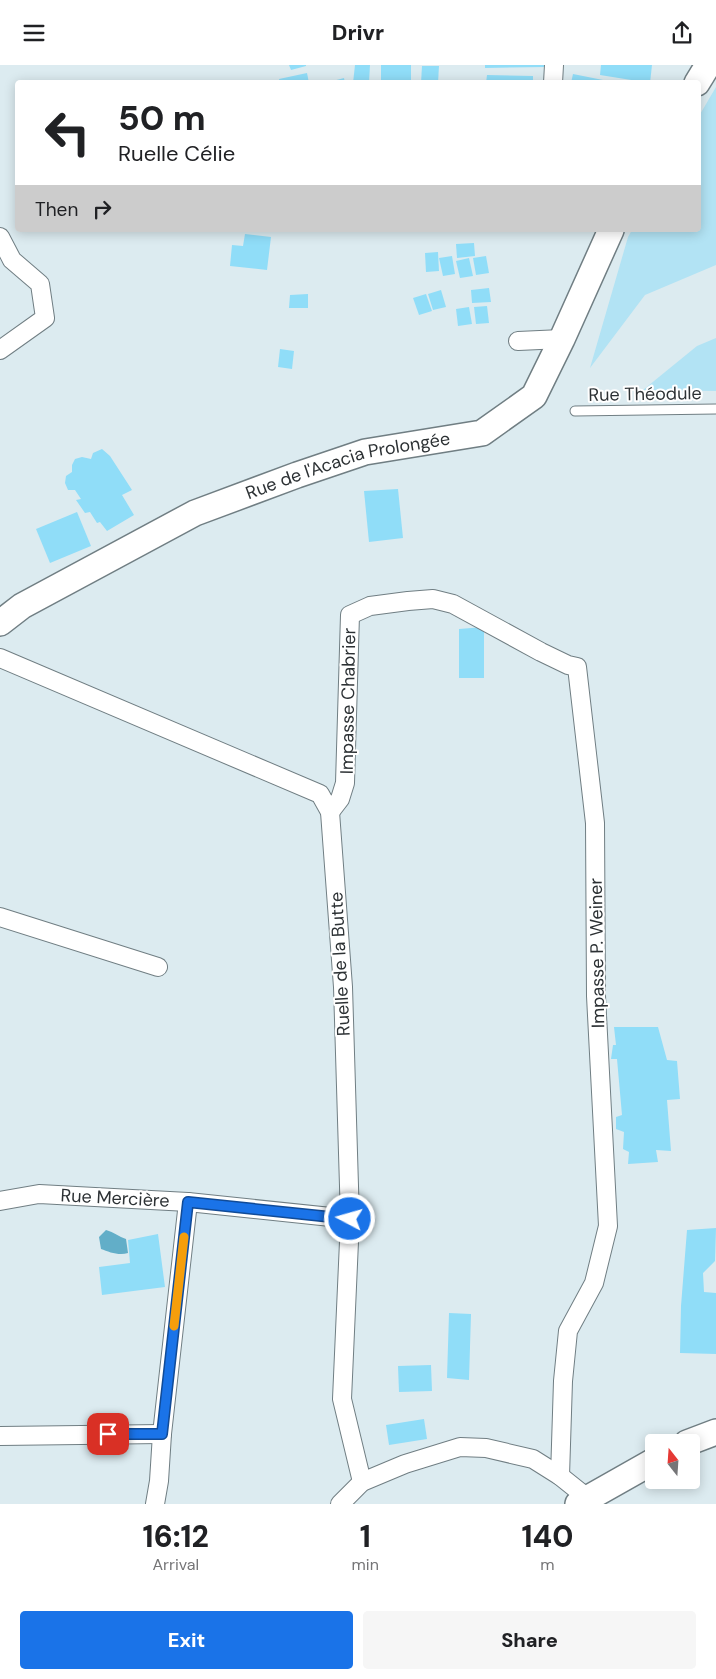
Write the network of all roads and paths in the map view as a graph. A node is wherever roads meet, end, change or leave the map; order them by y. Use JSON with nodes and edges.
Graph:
{"nodes":[{"id":1,"x":554,"y":65,"type":"edge"},
{"id":2,"x":708,"y":65,"type":"edge"},
{"id":3,"x":553,"y":80,"type":"edge"},
{"id":4,"x":699,"y":80,"type":"edge"},
{"id":5,"x":610,"y":232,"type":"edge"},
{"id":6,"x":0,"y":237,"type":"edge"},
{"id":7,"x":562,"y":339,"type":"junction"},
{"id":8,"x":518,"y":341,"type":"dead end"},
{"id":9,"x":0,"y":350,"type":"edge"},
{"id":10,"x":716,"y":409,"type":"edge"},
{"id":11,"x":576,"y":411,"type":"dead end"},
{"id":12,"x":350,"y":615,"type":"joint"},
{"id":13,"x":0,"y":623,"type":"edge"},
{"id":14,"x":0,"y":658,"type":"edge"},
{"id":15,"x":330,"y":812,"type":"junction"},
{"id":16,"x":0,"y":917,"type":"edge"},
{"id":17,"x":158,"y":967,"type":"dead end"},
{"id":18,"x":0,"y":1201,"type":"edge"},
{"id":19,"x":188,"y":1202,"type":"junction"},
{"id":20,"x":350,"y":1219,"type":"junction"},
{"id":21,"x":716,"y":1431,"type":"edge"},
{"id":22,"x":162,"y":1434,"type":"junction"},
{"id":23,"x":0,"y":1436,"type":"edge"},
{"id":24,"x":700,"y":1438,"type":"edge"},
{"id":25,"x":645,"y":1466,"type":"edge"},
{"id":26,"x":560,"y":1475,"type":"junction"},
{"id":27,"x":362,"y":1482,"type":"junction"},
{"id":28,"x":582,"y":1502,"type":"edge"},
{"id":29,"x":155,"y":1504,"type":"edge"},
{"id":30,"x":340,"y":1504,"type":"edge"}],
"edges":[{"from":1,"to":3,"type":"street"},
{"from":2,"to":4,"type":"street"},
{"from":5,"to":7,"type":"street","name":"Rue de l'Acacia Prolongée"},
{"from":6,"to":9,"type":"street"},
{"from":7,"to":8,"type":"street"},
{"from":7,"to":13,"type":"street","name":"Rue de l'Acacia Prolongée"},
{"from":10,"to":11,"type":"lane","name":"Rue Théodule"},
{"from":12,"to":15,"type":"street","name":"Impasse Chabrier"},
{"from":12,"to":26,"type":"street","name":"Impasse P. Weiner"},
{"from":14,"to":15,"type":"street"},
{"from":15,"to":20,"type":"street","name":"Ruelle de la Butte"},
{"from":16,"to":17,"type":"street"},
{"from":18,"to":19,"type":"street","name":"Rue Mercière"},
{"from":19,"to":20,"type":"street","name":"Rue Mercière"},
{"from":19,"to":22,"type":"street"},
{"from":20,"to":27,"type":"street","name":"Ruelle de la Butte"},
{"from":21,"to":24,"type":"street"},
{"from":22,"to":23,"type":"street"},
{"from":22,"to":29,"type":"street"},
{"from":25,"to":28,"type":"street"},
{"from":26,"to":27,"type":"street"},
{"from":26,"to":28,"type":"street"},
{"from":27,"to":30,"type":"street"}]}
